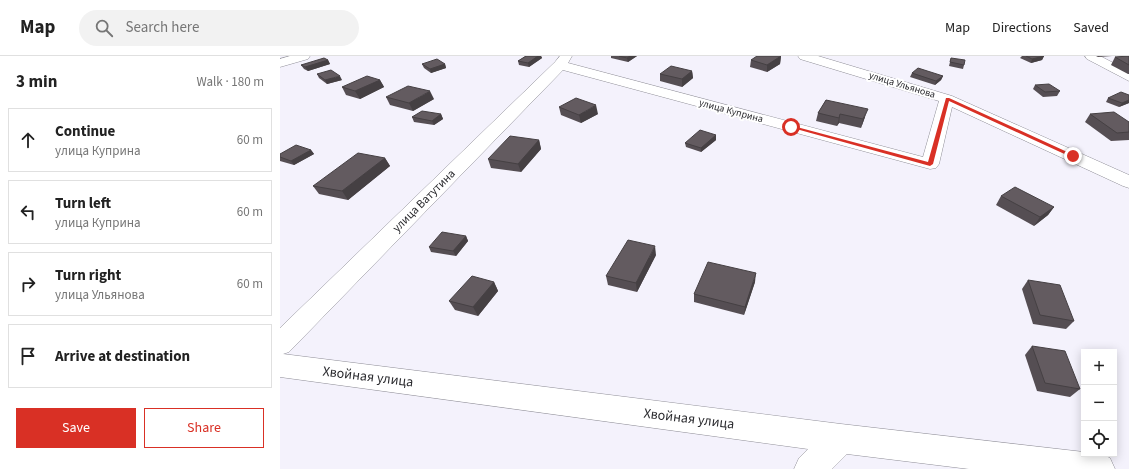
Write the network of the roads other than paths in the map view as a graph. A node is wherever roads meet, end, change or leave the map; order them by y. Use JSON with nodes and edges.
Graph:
{"nodes":[{"id":1,"x":304,"y":56,"type":"edge"},
{"id":2,"x":804,"y":56,"type":"edge"},
{"id":3,"x":1091,"y":56,"type":"edge"},
{"id":4,"x":563,"y":60,"type":"edge"},
{"id":5,"x":280,"y":63,"type":"edge"},
{"id":6,"x":1129,"y":77,"type":"edge"},
{"id":7,"x":947,"y":99,"type":"junction"},
{"id":8,"x":1129,"y":182,"type":"edge"},
{"id":9,"x":280,"y":344,"type":"edge"},
{"id":10,"x":280,"y":365,"type":"edge"},
{"id":11,"x":841,"y":439,"type":"junction"},
{"id":12,"x":810,"y":469,"type":"edge"},
{"id":13,"x":1099,"y":469,"type":"edge"}],
"edges":[{"from":1,"to":5,"type":"street"},
{"from":2,"to":7,"type":"street","name":"улица Ульянова"},
{"from":3,"to":6,"type":"street"},
{"from":4,"to":7,"type":"street","name":"улица Куприна"},
{"from":4,"to":9,"type":"street","name":"улица Ватутина"},
{"from":7,"to":8,"type":"street","name":"улица Ульянова"},
{"from":10,"to":11,"type":"street","name":"Хвойная улица"},
{"from":11,"to":12,"type":"street"},
{"from":11,"to":13,"type":"street","name":"Хвойная улица"}]}
